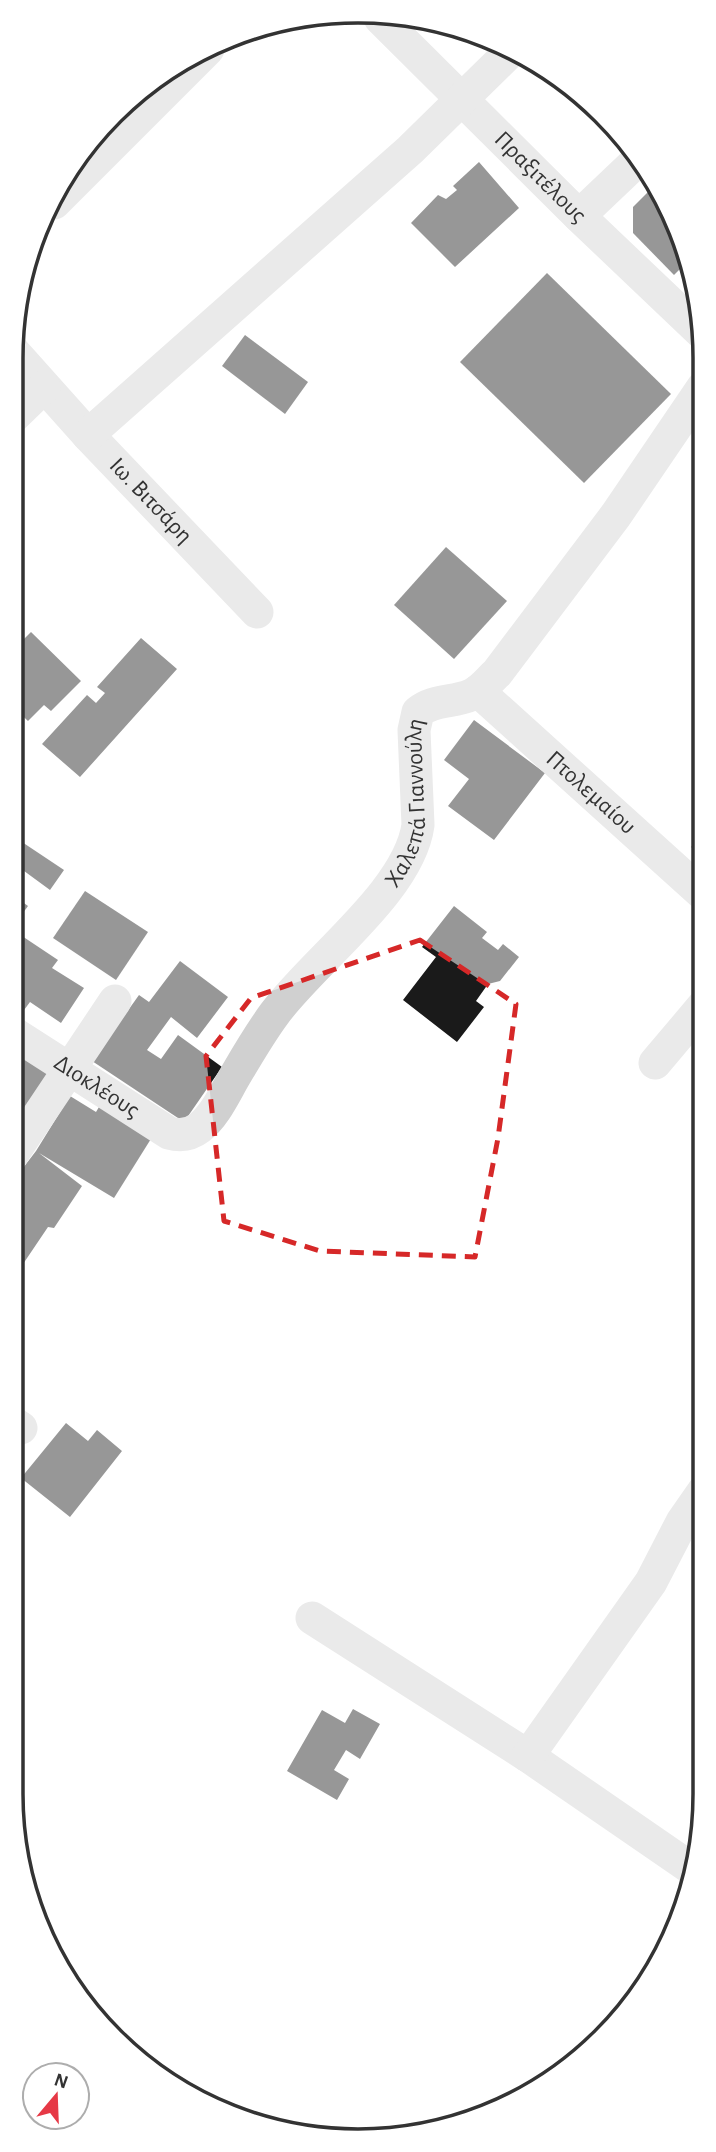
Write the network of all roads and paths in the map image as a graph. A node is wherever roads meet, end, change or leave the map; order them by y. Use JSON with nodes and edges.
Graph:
{"nodes":[{"id":1,"x":386,"y":24,"type":"edge"},
{"id":2,"x":505,"y":57,"type":"edge"},
{"id":3,"x":187,"y":70,"type":"edge"},
{"id":4,"x":462,"y":99,"type":"junction"},
{"id":5,"x":632,"y":165,"type":"edge"},
{"id":6,"x":70,"y":187,"type":"edge"},
{"id":7,"x":579,"y":216,"type":"junction"},
{"id":8,"x":691,"y":324,"type":"edge"},
{"id":9,"x":23,"y":363,"type":"edge"},
{"id":10,"x":44,"y":387,"type":"junction"},
{"id":11,"x":693,"y":402,"type":"edge"},
{"id":12,"x":23,"y":407,"type":"edge"},
{"id":13,"x":88,"y":435,"type":"junction"},
{"id":14,"x":257,"y":612,"type":"dead end"},
{"id":15,"x":478,"y":691,"type":"junction"},
{"id":16,"x":693,"y":885,"type":"edge"},
{"id":17,"x":115,"y":1001,"type":"dead end"},
{"id":18,"x":693,"y":1018,"type":"edge"},
{"id":19,"x":23,"y":1039,"type":"edge"},
{"id":20,"x":655,"y":1063,"type":"dead end"},
{"id":21,"x":70,"y":1069,"type":"junction"},
{"id":22,"x":186,"y":1135,"type":"joint"},
{"id":23,"x":23,"y":1139,"type":"edge"},
{"id":24,"x":693,"y":1506,"type":"edge"},
{"id":25,"x":312,"y":1618,"type":"dead end"},
{"id":26,"x":528,"y":1756,"type":"junction"},
{"id":27,"x":686,"y":1865,"type":"edge"}],
"edges":[{"from":1,"to":4,"type":"street","name":"Πραξιτέλους"},
{"from":2,"to":4,"type":"street"},
{"from":3,"to":6,"type":"street"},
{"from":4,"to":7,"type":"street","name":"Πραξιτέλους"},
{"from":4,"to":13,"type":"street"},
{"from":5,"to":7,"type":"street"},
{"from":7,"to":8,"type":"street","name":"Πραξιτέλους"},
{"from":9,"to":10,"type":"street","name":"Ιω. Βιτσάρη"},
{"from":10,"to":12,"type":"street"},
{"from":10,"to":13,"type":"street","name":"Ιω. Βιτσάρη"},
{"from":11,"to":15,"type":"street"},
{"from":13,"to":14,"type":"street","name":"Ιω. Βιτσάρη"},
{"from":15,"to":16,"type":"street","name":"Πτολεμαίου"},
{"from":15,"to":22,"type":"street","name":"Χαλεπά Γιαννούλη"},
{"from":17,"to":21,"type":"street"},
{"from":18,"to":20,"type":"street"},
{"from":19,"to":21,"type":"street","name":"Διοκλέους"},
{"from":21,"to":22,"type":"street","name":"Διοκλέους"},
{"from":21,"to":23,"type":"street"},
{"from":24,"to":26,"type":"street"},
{"from":25,"to":26,"type":"street"},
{"from":26,"to":27,"type":"street"}]}
